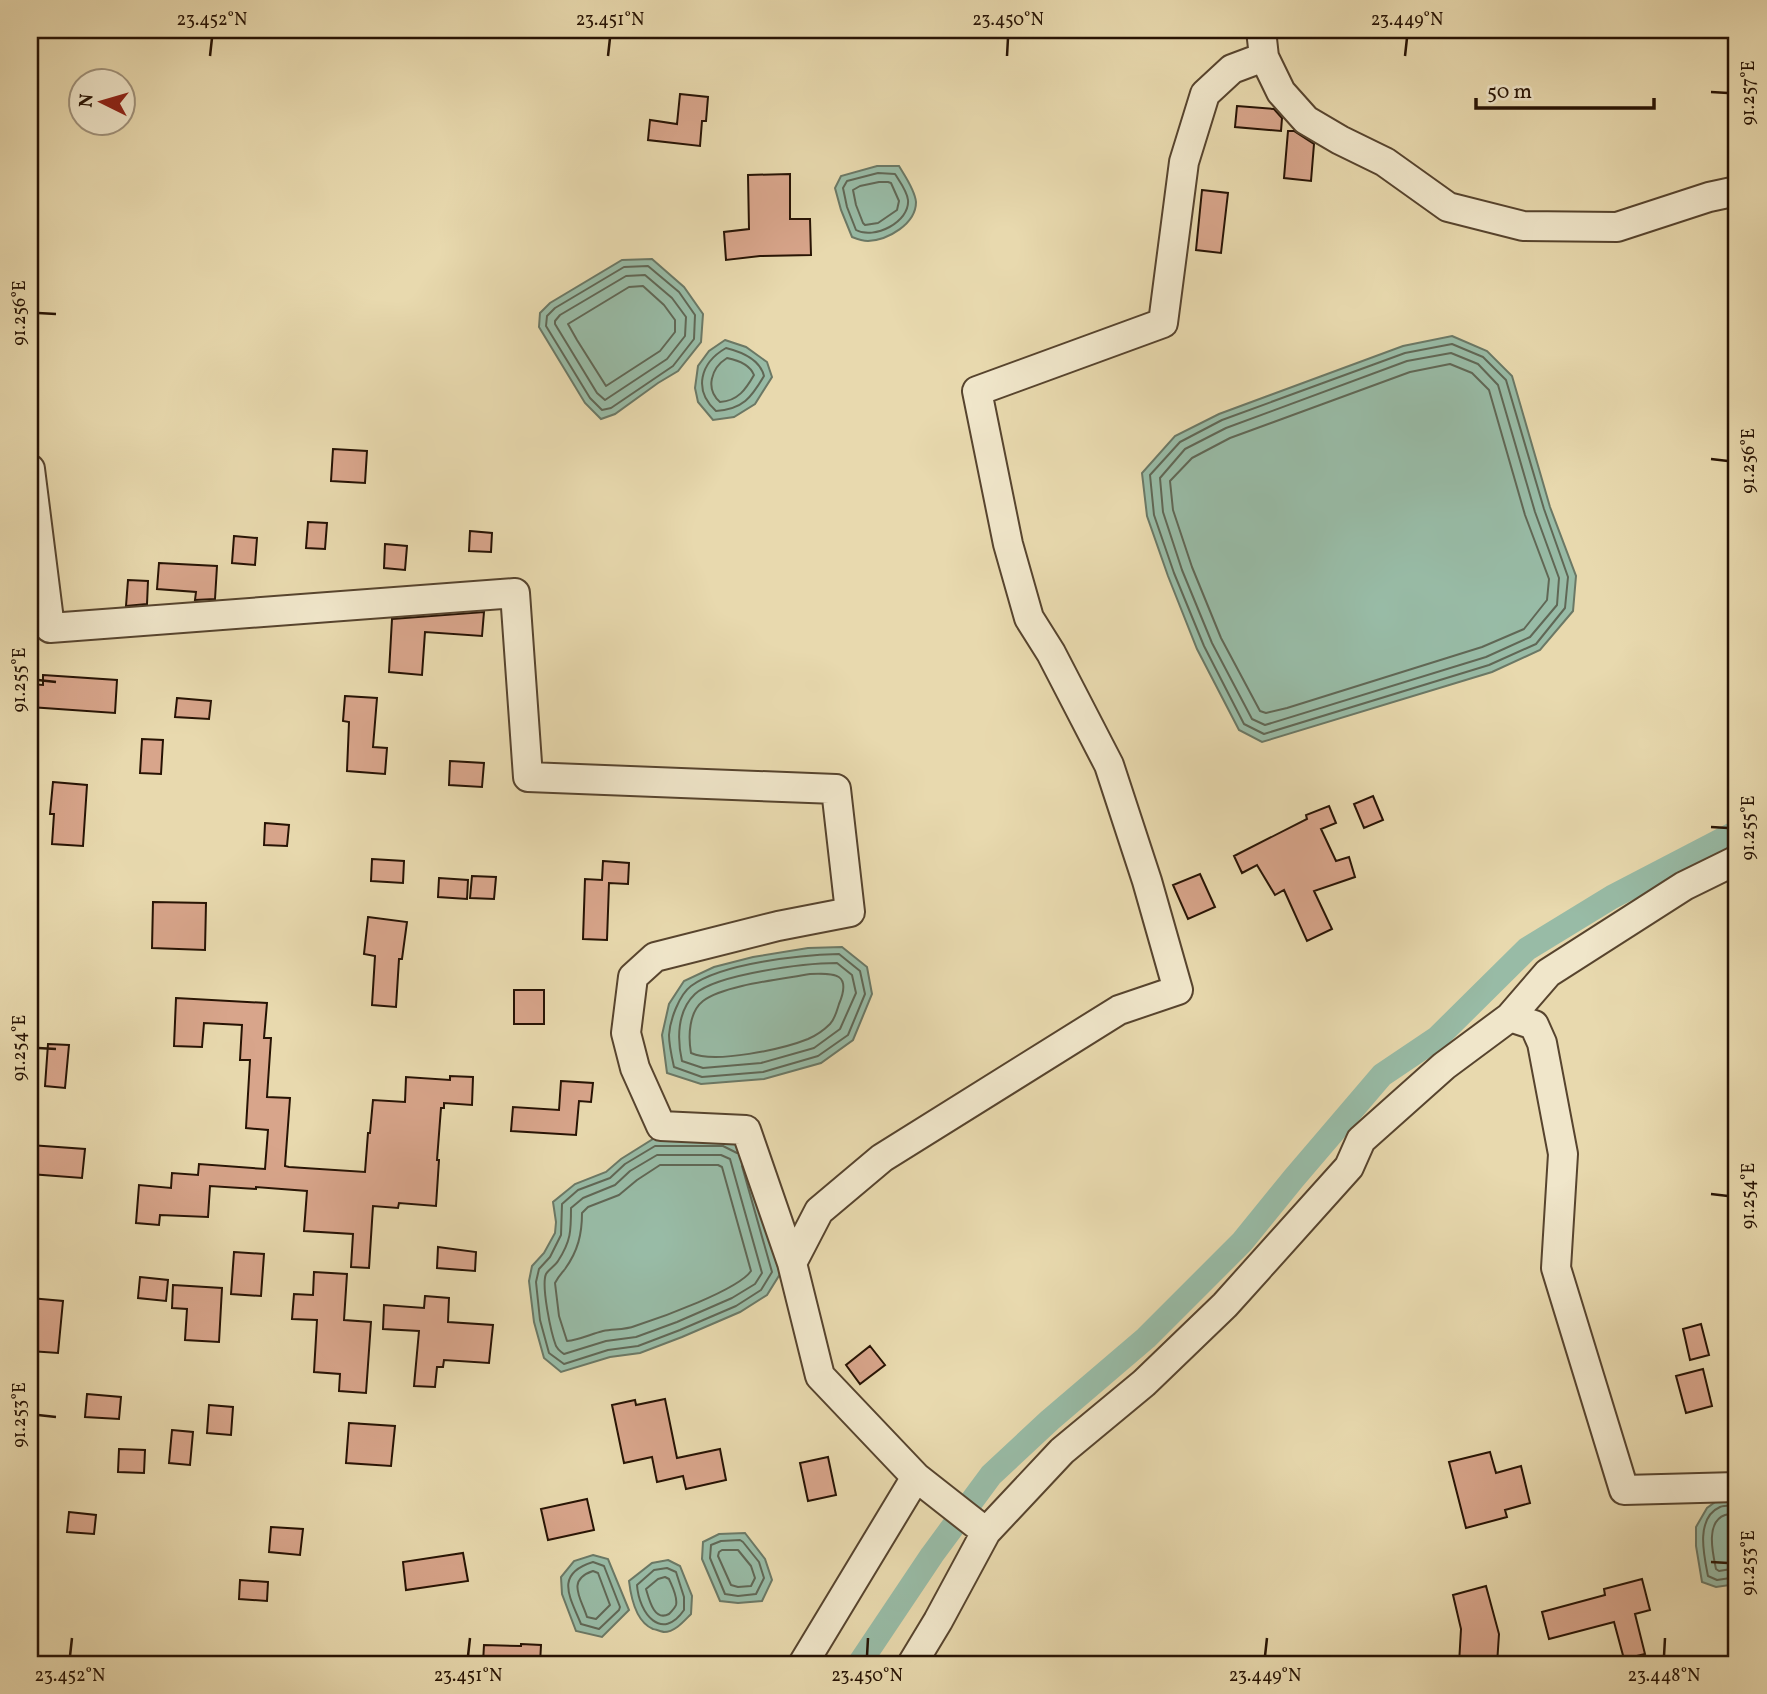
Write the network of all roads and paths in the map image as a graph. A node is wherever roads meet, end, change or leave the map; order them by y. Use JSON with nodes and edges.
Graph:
{"nodes":[{"id":1,"x":1263,"y":43,"type":"edge"},
{"id":2,"x":1737,"y":191,"type":"edge"},
{"id":3,"x":30,"y":468,"type":"edge"},
{"id":4,"x":1737,"y":860,"type":"edge"},
{"id":5,"x":1510,"y":1017,"type":"junction"},
{"id":6,"x":792,"y":1263,"type":"junction"},
{"id":7,"x":916,"y":1477,"type":"junction"},
{"id":8,"x":1737,"y":1487,"type":"edge"},
{"id":9,"x":986,"y":1532,"type":"junction"},
{"id":10,"x":803,"y":1664,"type":"edge"},
{"id":11,"x":912,"y":1664,"type":"edge"}],
"edges":[{"from":1,"to":2,"type":"street"},
{"from":1,"to":6,"type":"street"},
{"from":3,"to":6,"type":"street"},
{"from":4,"to":5,"type":"street"},
{"from":5,"to":8,"type":"street"},
{"from":5,"to":9,"type":"street"},
{"from":6,"to":7,"type":"street"},
{"from":7,"to":9,"type":"street"},
{"from":7,"to":10,"type":"street"},
{"from":9,"to":11,"type":"street"}]}
